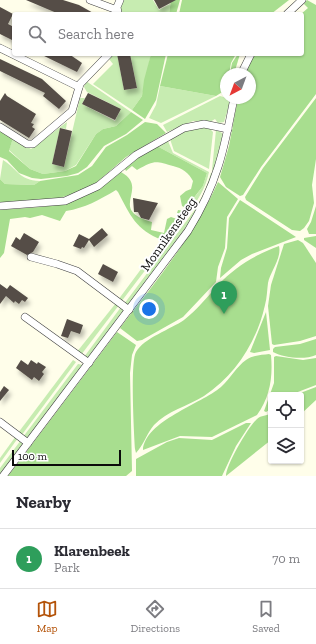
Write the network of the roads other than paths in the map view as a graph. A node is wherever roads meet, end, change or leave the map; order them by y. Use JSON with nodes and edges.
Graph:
{"nodes":[{"id":1,"x":90,"y":0,"type":"edge"},
{"id":2,"x":120,"y":0,"type":"edge"},
{"id":3,"x":302,"y":0,"type":"edge"},
{"id":4,"x":117,"y":12,"type":"edge"},
{"id":5,"x":289,"y":12,"type":"edge"},
{"id":6,"x":0,"y":48,"type":"edge"},
{"id":7,"x":12,"y":54,"type":"edge"},
{"id":8,"x":16,"y":56,"type":"edge"},
{"id":9,"x":107,"y":56,"type":"edge"},
{"id":10,"x":249,"y":56,"type":"edge"},
{"id":11,"x":244,"y":68,"type":"edge"},
{"id":12,"x":79,"y":87,"type":"junction"},
{"id":13,"x":233,"y":104,"type":"edge"},
{"id":14,"x":0,"y":127,"type":"edge"},
{"id":15,"x":228,"y":129,"type":"junction"},
{"id":16,"x":0,"y":206,"type":"edge"},
{"id":17,"x":31,"y":258,"type":"dead end"},
{"id":18,"x":128,"y":310,"type":"junction"},
{"id":19,"x":25,"y":316,"type":"dead end"},
{"id":20,"x":88,"y":363,"type":"junction"},
{"id":21,"x":0,"y":422,"type":"edge"},
{"id":22,"x":28,"y":443,"type":"junction"},
{"id":23,"x":3,"y":476,"type":"edge"}],
"edges":[{"from":1,"to":4,"type":"street"},
{"from":2,"to":4,"type":"street"},
{"from":3,"to":5,"type":"street"},
{"from":6,"to":7,"type":"street"},
{"from":8,"to":12,"type":"street"},
{"from":9,"to":12,"type":"street"},
{"from":10,"to":11,"type":"street"},
{"from":12,"to":14,"type":"street"},
{"from":13,"to":15,"type":"street","name":"Monnikensteeg"},
{"from":15,"to":16,"type":"street"},
{"from":15,"to":18,"type":"street","name":"Monnikensteeg"},
{"from":17,"to":18,"type":"street"},
{"from":18,"to":20,"type":"street","name":"Monnikensteeg"},
{"from":19,"to":20,"type":"street"},
{"from":20,"to":22,"type":"street","name":"Monnikensteeg"},
{"from":21,"to":22,"type":"street"},
{"from":22,"to":23,"type":"street","name":"Monnikensteeg"}]}
